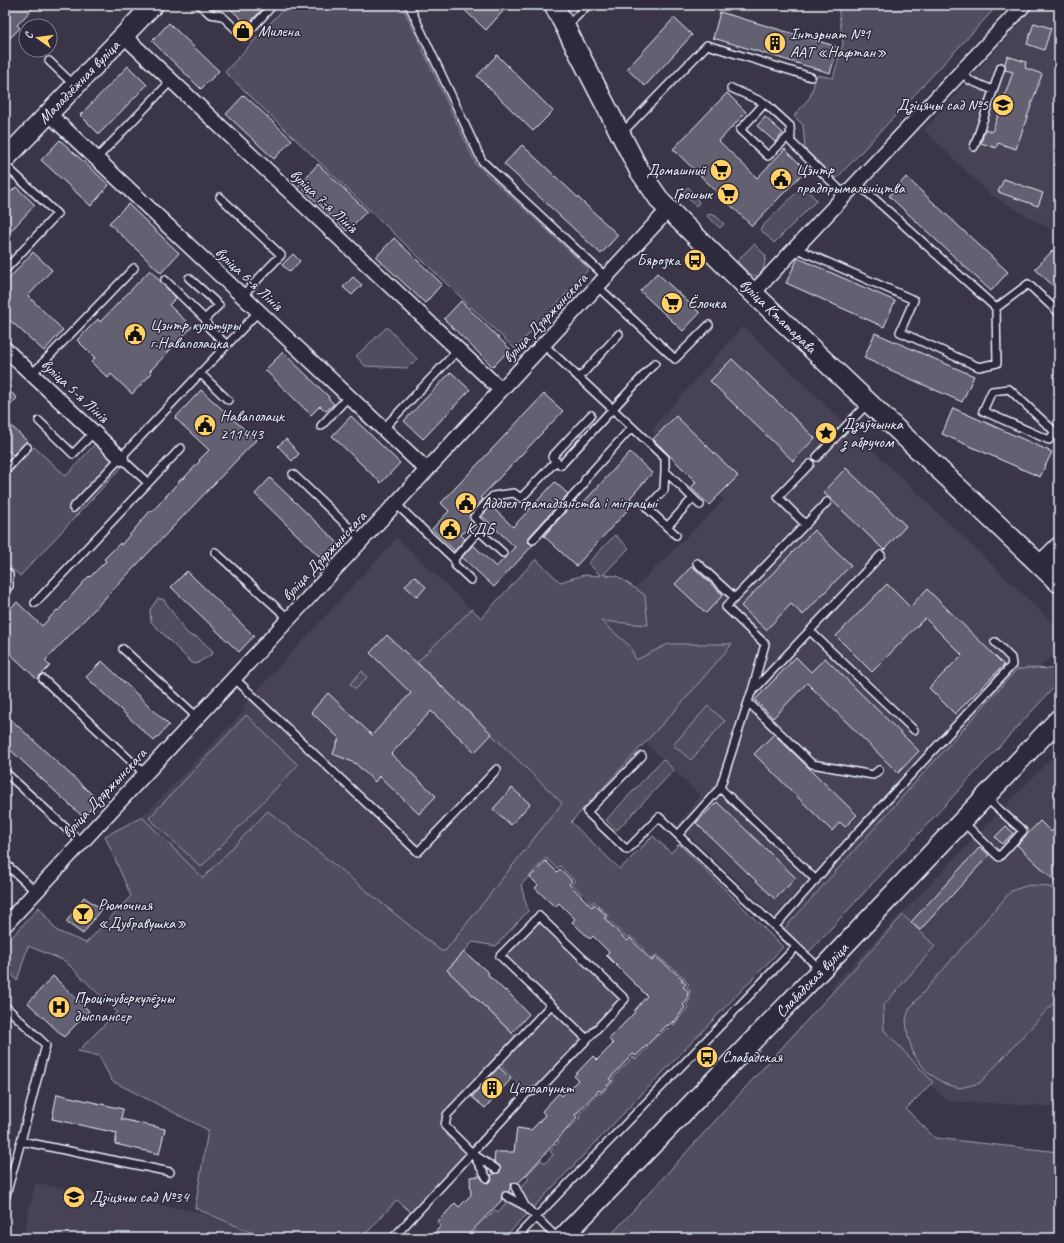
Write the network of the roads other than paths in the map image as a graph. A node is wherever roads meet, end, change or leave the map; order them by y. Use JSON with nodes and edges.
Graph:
{"nodes":[{"id":1,"x":153,"y":5,"type":"edge"},
{"id":2,"x":200,"y":5,"type":"edge"},
{"id":3,"x":273,"y":5,"type":"edge"},
{"id":4,"x":409,"y":5,"type":"edge"},
{"id":5,"x":554,"y":5,"type":"edge"},
{"id":6,"x":588,"y":5,"type":"edge"},
{"id":7,"x":1024,"y":5,"type":"edge"},
{"id":8,"x":566,"y":27,"type":"junction"},
{"id":9,"x":124,"y":36,"type":"junction"},
{"id":10,"x":49,"y":61,"type":"dead end"},
{"id":11,"x":1000,"y":67,"type":"dead end"},
{"id":12,"x":962,"y":71,"type":"junction"},
{"id":13,"x":811,"y":77,"type":"dead end"},
{"id":14,"x":171,"y":81,"type":"junction"},
{"id":15,"x":75,"y":86,"type":"junction"},
{"id":16,"x":731,"y":88,"type":"dead end"},
{"id":17,"x":993,"y":90,"type":"junction"},
{"id":18,"x":765,"y":103,"type":"junction"},
{"id":19,"x":48,"y":113,"type":"junction"},
{"id":20,"x":621,"y":134,"type":"junction"},
{"id":21,"x":791,"y":134,"type":"junction"},
{"id":22,"x":974,"y":146,"type":"dead end"},
{"id":23,"x":5,"y":159,"type":"edge"},
{"id":24,"x":96,"y":159,"type":"junction"},
{"id":25,"x":5,"y":165,"type":"edge"},
{"id":26,"x":857,"y":183,"type":"junction"},
{"id":27,"x":845,"y":195,"type":"junction"},
{"id":28,"x":220,"y":197,"type":"dead end"},
{"id":29,"x":668,"y":210,"type":"junction"},
{"id":30,"x":795,"y":248,"type":"junction"},
{"id":31,"x":134,"y":268,"type":"dead end"},
{"id":32,"x":5,"y":270,"type":"edge"},
{"id":33,"x":189,"y":278,"type":"dead end"},
{"id":34,"x":165,"y":280,"type":"dead end"},
{"id":35,"x":602,"y":282,"type":"junction"},
{"id":36,"x":753,"y":293,"type":"junction"},
{"id":37,"x":242,"y":296,"type":"junction"},
{"id":38,"x":996,"y":308,"type":"junction"},
{"id":39,"x":259,"y":312,"type":"junction"},
{"id":40,"x":1059,"y":314,"type":"edge"},
{"id":41,"x":205,"y":319,"type":"junction"},
{"id":42,"x":708,"y":325,"type":"dead end"},
{"id":43,"x":619,"y":334,"type":"dead end"},
{"id":44,"x":543,"y":344,"type":"junction"},
{"id":45,"x":227,"y":345,"type":"junction"},
{"id":46,"x":5,"y":349,"type":"edge"},
{"id":47,"x":458,"y":350,"type":"junction"},
{"id":48,"x":655,"y":363,"type":"dead end"},
{"id":49,"x":32,"y":374,"type":"junction"},
{"id":50,"x":200,"y":374,"type":"junction"},
{"id":51,"x":579,"y":378,"type":"junction"},
{"id":52,"x":501,"y":390,"type":"junction"},
{"id":53,"x":349,"y":396,"type":"junction"},
{"id":54,"x":228,"y":400,"type":"dead end"},
{"id":55,"x":868,"y":403,"type":"junction"},
{"id":56,"x":613,"y":409,"type":"junction"},
{"id":57,"x":592,"y":415,"type":"dead end"},
{"id":58,"x":39,"y":421,"type":"dead end"},
{"id":59,"x":322,"y":426,"type":"dead end"},
{"id":60,"x":632,"y":427,"type":"junction"},
{"id":61,"x":383,"y":429,"type":"junction"},
{"id":62,"x":94,"y":432,"type":"junction"},
{"id":63,"x":1058,"y":432,"type":"edge"},
{"id":64,"x":27,"y":447,"type":"dead end"},
{"id":65,"x":181,"y":448,"type":"dead end"},
{"id":66,"x":817,"y":457,"type":"dead end"},
{"id":67,"x":121,"y":458,"type":"junction"},
{"id":68,"x":556,"y":461,"type":"junction"},
{"id":69,"x":810,"y":464,"type":"dead end"},
{"id":70,"x":5,"y":470,"type":"edge"},
{"id":71,"x":427,"y":470,"type":"junction"},
{"id":72,"x":665,"y":471,"type":"junction"},
{"id":73,"x":293,"y":474,"type":"dead end"},
{"id":74,"x":148,"y":483,"type":"junction"},
{"id":75,"x":693,"y":498,"type":"junction"},
{"id":76,"x":827,"y":502,"type":"dead end"},
{"id":77,"x":396,"y":504,"type":"junction"},
{"id":78,"x":700,"y":505,"type":"dead end"},
{"id":79,"x":73,"y":508,"type":"dead end"},
{"id":80,"x":806,"y":525,"type":"junction"},
{"id":81,"x":667,"y":526,"type":"junction"},
{"id":82,"x":479,"y":531,"type":"junction"},
{"id":83,"x":676,"y":535,"type":"dead end"},
{"id":84,"x":362,"y":540,"type":"junction"},
{"id":85,"x":533,"y":540,"type":"dead end"},
{"id":86,"x":1059,"y":547,"type":"edge"},
{"id":87,"x":215,"y":552,"type":"dead end"},
{"id":88,"x":503,"y":553,"type":"dead end"},
{"id":89,"x":881,"y":555,"type":"dead end"},
{"id":90,"x":454,"y":559,"type":"junction"},
{"id":91,"x":697,"y":563,"type":"dead end"},
{"id":92,"x":1041,"y":565,"type":"junction"},
{"id":93,"x":5,"y":571,"type":"edge"},
{"id":94,"x":471,"y":580,"type":"dead end"},
{"id":95,"x":1059,"y":584,"type":"edge"},
{"id":96,"x":5,"y":590,"type":"edge"},
{"id":97,"x":735,"y":598,"type":"junction"},
{"id":98,"x":35,"y":603,"type":"dead end"},
{"id":99,"x":289,"y":619,"type":"junction"},
{"id":100,"x":810,"y":631,"type":"junction"},
{"id":101,"x":995,"y":642,"type":"dead end"},
{"id":102,"x":124,"y":650,"type":"dead end"},
{"id":103,"x":234,"y":678,"type":"junction"},
{"id":104,"x":43,"y":679,"type":"dead end"},
{"id":105,"x":751,"y":693,"type":"junction"},
{"id":106,"x":749,"y":703,"type":"junction"},
{"id":107,"x":197,"y":718,"type":"junction"},
{"id":108,"x":1059,"y":719,"type":"edge"},
{"id":109,"x":914,"y":730,"type":"dead end"},
{"id":110,"x":642,"y":756,"type":"dead end"},
{"id":111,"x":497,"y":769,"type":"dead end"},
{"id":112,"x":879,"y":770,"type":"dead end"},
{"id":113,"x":5,"y":772,"type":"edge"},
{"id":114,"x":145,"y":774,"type":"junction"},
{"id":115,"x":720,"y":788,"type":"junction"},
{"id":116,"x":985,"y":797,"type":"junction"},
{"id":117,"x":962,"y":821,"type":"junction"},
{"id":118,"x":678,"y":835,"type":"junction"},
{"id":119,"x":81,"y":842,"type":"junction"},
{"id":120,"x":5,"y":863,"type":"edge"},
{"id":121,"x":816,"y":880,"type":"junction"},
{"id":122,"x":36,"y":892,"type":"junction"},
{"id":123,"x":5,"y":925,"type":"edge"},
{"id":124,"x":775,"y":926,"type":"junction"},
{"id":125,"x":796,"y":947,"type":"junction"},
{"id":126,"x":821,"y":970,"type":"junction"},
{"id":127,"x":551,"y":1004,"type":"junction"},
{"id":128,"x":5,"y":1006,"type":"edge"},
{"id":129,"x":587,"y":1039,"type":"junction"},
{"id":130,"x":21,"y":1141,"type":"junction"},
{"id":131,"x":472,"y":1152,"type":"junction"},
{"id":132,"x":496,"y":1169,"type":"dead end"},
{"id":133,"x":170,"y":1172,"type":"dead end"},
{"id":134,"x":488,"y":1178,"type":"dead end"},
{"id":135,"x":514,"y":1187,"type":"dead end"},
{"id":136,"x":506,"y":1196,"type":"dead end"},
{"id":137,"x":5,"y":1199,"type":"edge"},
{"id":138,"x":525,"y":1206,"type":"junction"},
{"id":139,"x":536,"y":1217,"type":"junction"},
{"id":140,"x":392,"y":1238,"type":"edge"},
{"id":141,"x":516,"y":1238,"type":"edge"},
{"id":142,"x":557,"y":1238,"type":"edge"},
{"id":143,"x":562,"y":1238,"type":"edge"}],
"edges":[{"from":1,"to":9,"type":"street","name":"Маладзёжная вуліца"},
{"from":2,"to":3,"type":"lane"},
{"from":4,"to":35,"type":"lane"},
{"from":5,"to":8,"type":"street","name":"вуліца Ктатарава"},
{"from":6,"to":8,"type":"lane"},
{"from":7,"to":12,"type":"street"},
{"from":8,"to":20,"type":"street","name":"вуліца Ктатарава"},
{"from":9,"to":14,"type":"street","name":"вуліца 7-я Лінія"},
{"from":9,"to":15,"type":"street","name":"Маладзёжная вуліца"},
{"from":10,"to":15,"type":"lane"},
{"from":11,"to":17,"type":"lane"},
{"from":12,"to":17,"type":"lane"},
{"from":12,"to":26,"type":"street"},
{"from":13,"to":20,"type":"lane"},
{"from":14,"to":24,"type":"lane"},
{"from":14,"to":47,"type":"street","name":"вуліца 7-я Лінія"},
{"from":15,"to":19,"type":"street","name":"Маладзёжная вуліца"},
{"from":16,"to":18,"type":"lane"},
{"from":17,"to":22,"type":"lane"},
{"from":18,"to":21,"type":"lane"},
{"from":18,"to":21,"type":"lane"},
{"from":19,"to":23,"type":"street","name":"Маладзёжная вуліца"},
{"from":19,"to":24,"type":"street","name":"вуліца 6-я Лінія"},
{"from":20,"to":29,"type":"street","name":"вуліца Ктатарава"},
{"from":21,"to":27,"type":"lane"},
{"from":24,"to":37,"type":"street","name":"вуліца 6-я Лінія"},
{"from":25,"to":32,"type":"lane"},
{"from":26,"to":27,"type":"street"},
{"from":26,"to":38,"type":"lane"},
{"from":27,"to":30,"type":"street"},
{"from":28,"to":37,"type":"lane"},
{"from":29,"to":35,"type":"street","name":"вуліца Дзяржынскага"},
{"from":29,"to":36,"type":"street","name":"вуліца Ктатарава"},
{"from":30,"to":36,"type":"street"},
{"from":30,"to":38,"type":"lane"},
{"from":31,"to":49,"type":"lane"},
{"from":33,"to":41,"type":"lane"},
{"from":34,"to":41,"type":"lane"},
{"from":35,"to":42,"type":"lane"},
{"from":35,"to":44,"type":"street","name":"вуліца Дзяржынскага"},
{"from":36,"to":55,"type":"street","name":"вуліца Ктатарава"},
{"from":37,"to":39,"type":"street","name":"вуліца 6-я Лінія"},
{"from":38,"to":40,"type":"lane"},
{"from":39,"to":45,"type":"lane"},
{"from":39,"to":53,"type":"street","name":"вуліца 6-я Лінія"},
{"from":41,"to":45,"type":"lane"},
{"from":43,"to":51,"type":"lane"},
{"from":44,"to":51,"type":"lane"},
{"from":44,"to":52,"type":"street","name":"вуліца Дзяржынскага"},
{"from":45,"to":50,"type":"lane"},
{"from":46,"to":49,"type":"street","name":"вуліца 5-я Лінія"},
{"from":47,"to":52,"type":"street","name":"вуліца 7-я Лінія"},
{"from":47,"to":61,"type":"lane"},
{"from":48,"to":56,"type":"lane"},
{"from":49,"to":62,"type":"street","name":"вуліца 5-я Лінія"},
{"from":50,"to":54,"type":"lane"},
{"from":50,"to":67,"type":"lane"},
{"from":51,"to":56,"type":"lane"},
{"from":52,"to":71,"type":"street","name":"вуліца Дзяржынскага"},
{"from":53,"to":59,"type":"lane"},
{"from":53,"to":61,"type":"street","name":"вуліца 6-я Лінія"},
{"from":55,"to":66,"type":"lane"},
{"from":55,"to":92,"type":"street","name":"вуліца Ктатарава"},
{"from":56,"to":60,"type":"lane"},
{"from":56,"to":68,"type":"lane"},
{"from":57,"to":68,"type":"lane"},
{"from":58,"to":62,"type":"lane"},
{"from":60,"to":72,"type":"lane"},
{"from":60,"to":85,"type":"lane"},
{"from":61,"to":71,"type":"street","name":"вуліца 6-я Лінія"},
{"from":62,"to":67,"type":"street","name":"вуліца 5-я Лінія"},
{"from":63,"to":63,"type":"lane"},
{"from":64,"to":70,"type":"lane"},
{"from":65,"to":74,"type":"lane"},
{"from":67,"to":74,"type":"lane"},
{"from":67,"to":79,"type":"lane"},
{"from":68,"to":82,"type":"lane"},
{"from":69,"to":80,"type":"lane"},
{"from":71,"to":77,"type":"street","name":"вуліца Дзяржынскага"},
{"from":72,"to":75,"type":"lane"},
{"from":72,"to":81,"type":"lane"},
{"from":73,"to":84,"type":"lane"},
{"from":74,"to":98,"type":"lane"},
{"from":75,"to":78,"type":"lane"},
{"from":75,"to":81,"type":"lane"},
{"from":76,"to":80,"type":"lane"},
{"from":77,"to":84,"type":"street","name":"вуліца Дзяржынскага"},
{"from":77,"to":90,"type":"lane"},
{"from":80,"to":97,"type":"lane"},
{"from":81,"to":83,"type":"lane"},
{"from":82,"to":88,"type":"lane"},
{"from":82,"to":90,"type":"lane"},
{"from":84,"to":99,"type":"street","name":"вуліца Дзяржынскага"},
{"from":86,"to":92,"type":"street"},
{"from":87,"to":99,"type":"lane"},
{"from":89,"to":100,"type":"lane"},
{"from":90,"to":94,"type":"lane"},
{"from":91,"to":97,"type":"lane"},
{"from":92,"to":95,"type":"street","name":"вуліца Ктатарава"},
{"from":93,"to":96,"type":"lane"},
{"from":97,"to":105,"type":"lane"},
{"from":99,"to":103,"type":"street","name":"вуліца Дзяржынскага"},
{"from":100,"to":105,"type":"lane"},
{"from":100,"to":109,"type":"lane"},
{"from":101,"to":121,"type":"lane"},
{"from":102,"to":107,"type":"lane"},
{"from":103,"to":107,"type":"street","name":"вуліца Дзяржынскага"},
{"from":103,"to":111,"type":"lane"},
{"from":104,"to":114,"type":"lane"},
{"from":105,"to":106,"type":"lane"},
{"from":106,"to":112,"type":"lane"},
{"from":106,"to":115,"type":"lane"},
{"from":107,"to":114,"type":"street","name":"вуліца Дзяржынскага"},
{"from":108,"to":116,"type":"street","name":"Слабадская вуліца"},
{"from":110,"to":118,"type":"lane"},
{"from":113,"to":119,"type":"lane"},
{"from":114,"to":119,"type":"street","name":"вуліца Дзяржынскага"},
{"from":115,"to":118,"type":"lane"},
{"from":115,"to":121,"type":"lane"},
{"from":116,"to":117,"type":"street","name":"Слабадская вуліца"},
{"from":116,"to":117,"type":"lane"},
{"from":117,"to":126,"type":"street","name":"Слабадская вуліца"},
{"from":118,"to":124,"type":"lane"},
{"from":119,"to":122,"type":"street","name":"вуліца Дзяржынскага"},
{"from":120,"to":122,"type":"lane"},
{"from":121,"to":124,"type":"lane"},
{"from":122,"to":123,"type":"street","name":"вуліца Дзяржынскага"},
{"from":124,"to":125,"type":"lane"},
{"from":125,"to":126,"type":"lane"},
{"from":125,"to":139,"type":"lane"},
{"from":126,"to":143,"type":"street","name":"Слабадская вуліца"},
{"from":127,"to":129,"type":"lane"},
{"from":127,"to":129,"type":"lane"},
{"from":127,"to":131,"type":"lane"},
{"from":128,"to":130,"type":"lane"},
{"from":129,"to":131,"type":"lane"},
{"from":130,"to":133,"type":"lane"},
{"from":130,"to":137,"type":"lane"},
{"from":131,"to":132,"type":"lane"},
{"from":131,"to":134,"type":"lane"},
{"from":131,"to":140,"type":"lane"},
{"from":135,"to":138,"type":"lane"},
{"from":136,"to":138,"type":"lane"},
{"from":138,"to":139,"type":"lane"},
{"from":139,"to":141,"type":"lane"},
{"from":139,"to":142,"type":"lane"}]}
